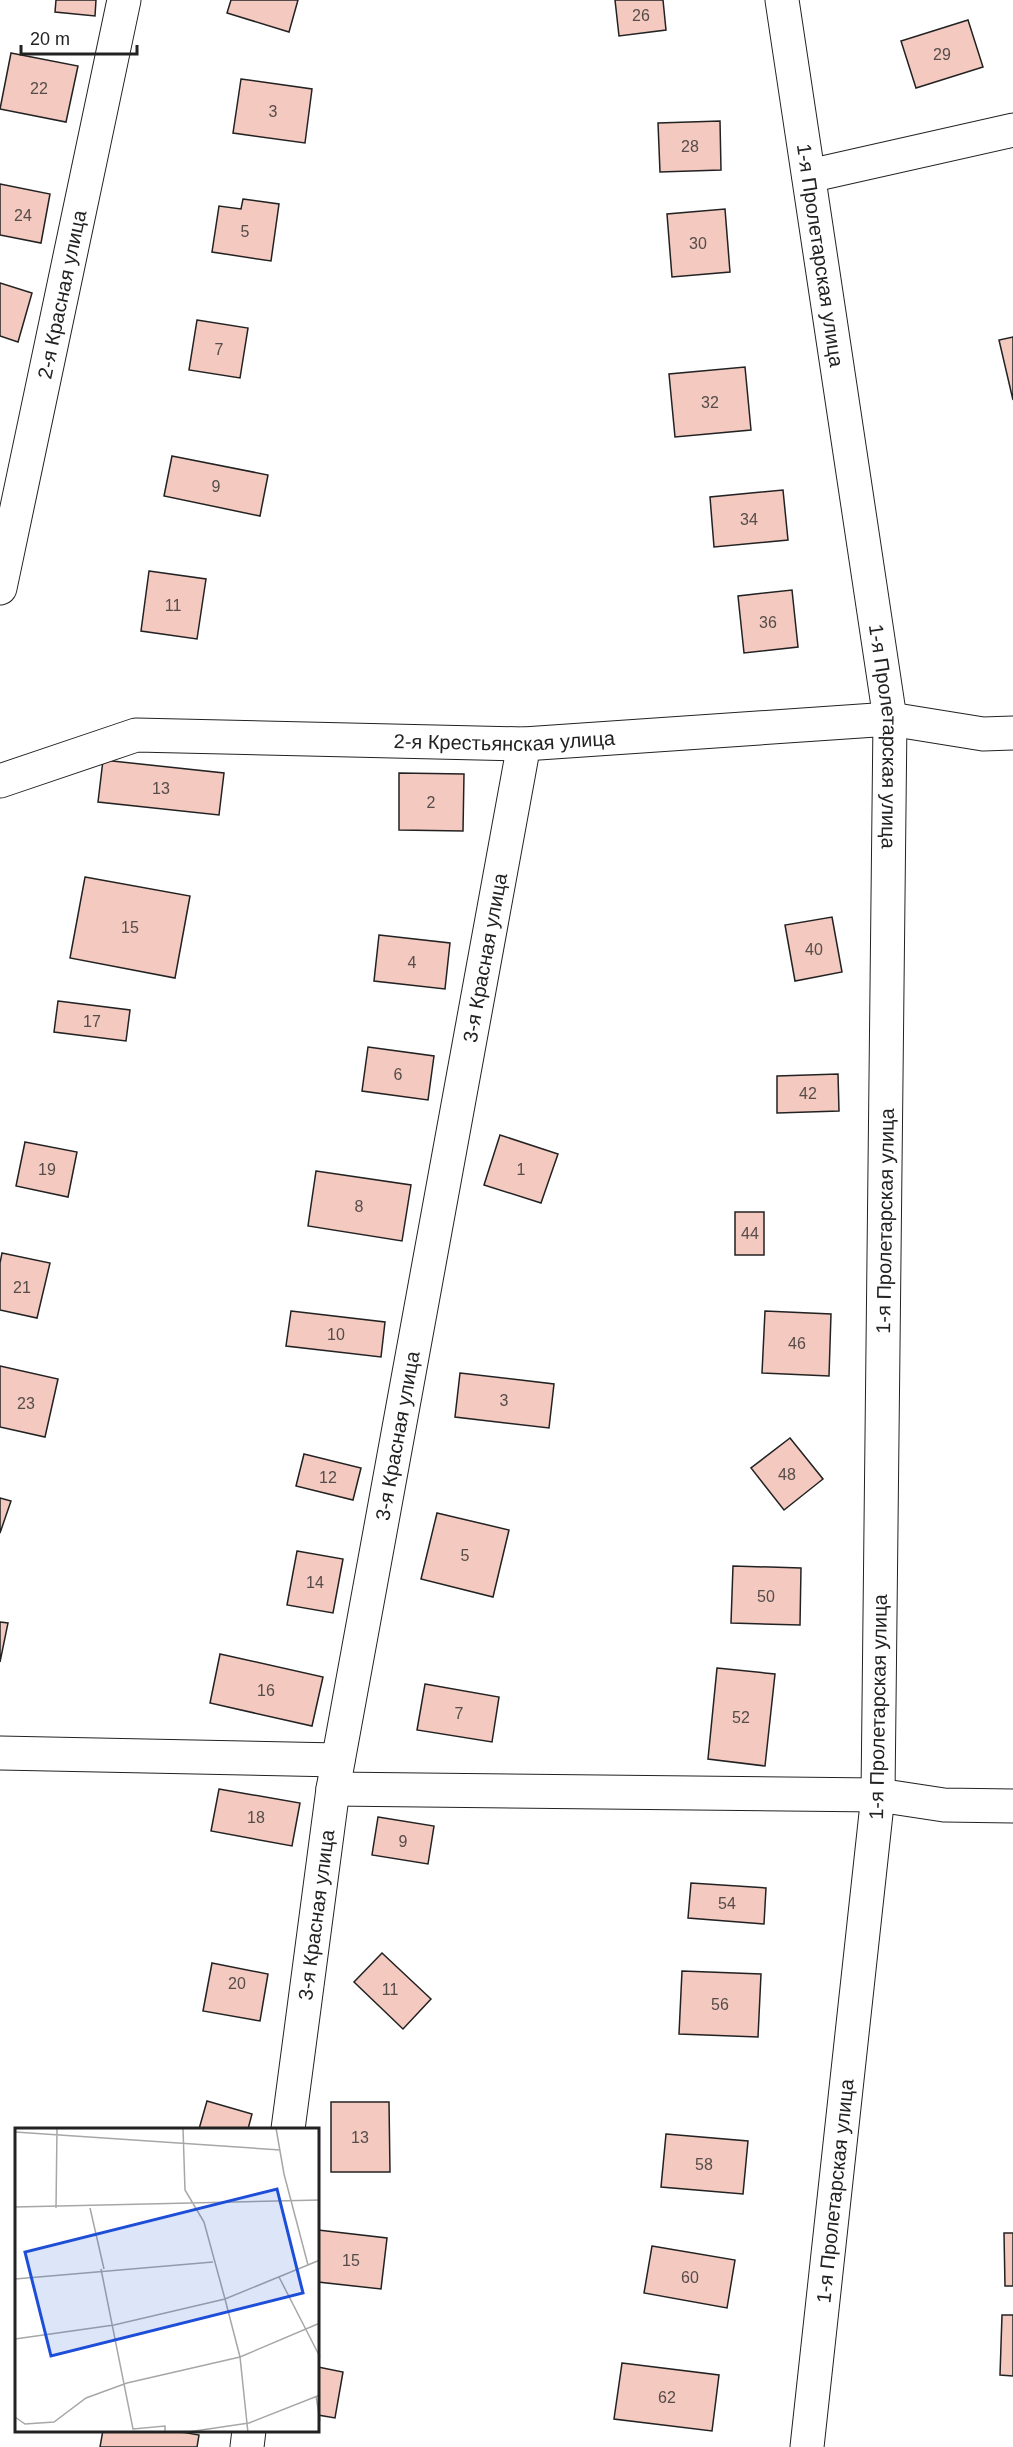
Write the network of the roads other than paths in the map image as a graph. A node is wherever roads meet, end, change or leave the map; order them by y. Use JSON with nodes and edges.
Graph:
{"nodes":[{"id":1,"x":124,"y":0,"type":"edge"},
{"id":2,"x":782,"y":0,"type":"edge"},
{"id":3,"x":1013,"y":130,"type":"edge"},
{"id":4,"x":809,"y":176,"type":"junction"},
{"id":5,"x":0,"y":588,"type":"edge"},
{"id":6,"x":890,"y":719,"type":"junction"},
{"id":7,"x":1013,"y":733,"type":"edge"},
{"id":8,"x":524,"y":744,"type":"junction"},
{"id":9,"x":0,"y":781,"type":"edge"},
{"id":10,"x":0,"y":1753,"type":"edge"},
{"id":11,"x":335,"y":1775,"type":"junction"},
{"id":12,"x":878,"y":1796,"type":"junction"},
{"id":13,"x":1013,"y":1806,"type":"edge"},
{"id":14,"x":288,"y":2128,"type":"edge"},
{"id":15,"x":249,"y":2432,"type":"edge"},
{"id":16,"x":247,"y":2447,"type":"edge"},
{"id":17,"x":807,"y":2447,"type":"edge"}],
"edges":[{"from":1,"to":5,"type":"street","name":"2-я Красная улица"},
{"from":2,"to":4,"type":"street","name":"1-я Пролетарская улица"},
{"from":3,"to":4,"type":"street"},
{"from":4,"to":6,"type":"street","name":"1-я Пролетарская улица"},
{"from":6,"to":7,"type":"street","name":"2-я Крестьянская улица"},
{"from":6,"to":8,"type":"street","name":"2-я Крестьянская улица"},
{"from":6,"to":12,"type":"street","name":"1-я Пролетарская улица"},
{"from":8,"to":9,"type":"street","name":"2-я Крестьянская улица"},
{"from":8,"to":11,"type":"street","name":"3-я Красная улица"},
{"from":10,"to":11,"type":"street"},
{"from":11,"to":12,"type":"street"},
{"from":11,"to":14,"type":"street","name":"3-я Красная улица"},
{"from":12,"to":13,"type":"street"},
{"from":12,"to":17,"type":"street","name":"1-я Пролетарская улица"},
{"from":15,"to":16,"type":"street"}]}
